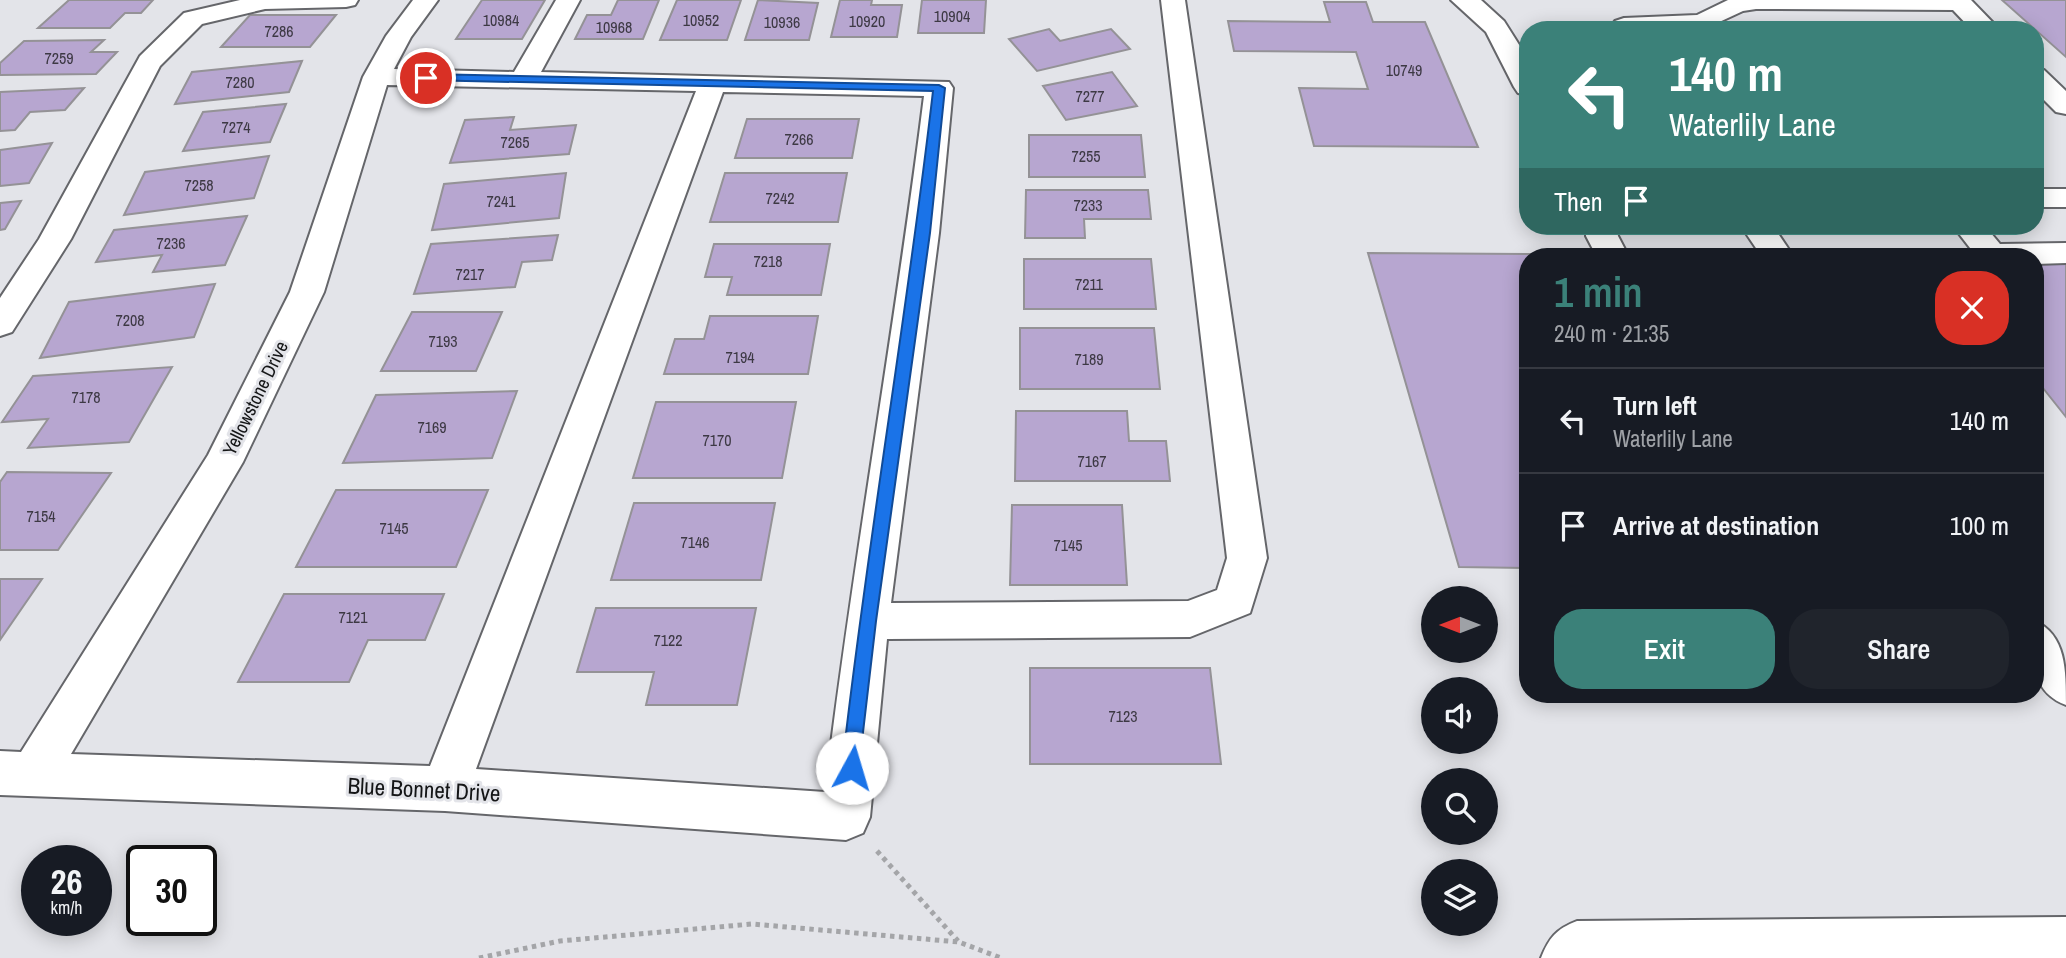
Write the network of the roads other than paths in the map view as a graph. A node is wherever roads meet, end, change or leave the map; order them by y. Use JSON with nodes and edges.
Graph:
{"nodes":[{"id":1,"x":346,"y":0,"type":"edge"},
{"id":2,"x":426,"y":0,"type":"edge"},
{"id":3,"x":568,"y":0,"type":"edge"},
{"id":4,"x":1173,"y":0,"type":"edge"},
{"id":5,"x":1463,"y":0,"type":"edge"},
{"id":6,"x":1958,"y":1,"type":"edge"},
{"id":7,"x":1704,"y":21,"type":"edge"},
{"id":8,"x":1978,"y":21,"type":"edge"},
{"id":9,"x":1519,"y":70,"type":"edge"},
{"id":10,"x":376,"y":77,"type":"junction"},
{"id":11,"x":524,"y":78,"type":"junction"},
{"id":12,"x":713,"y":83,"type":"junction"},
{"id":13,"x":2044,"y":85,"type":"edge"},
{"id":14,"x":2066,"y":106,"type":"edge"},
{"id":15,"x":2044,"y":198,"type":"edge"},
{"id":16,"x":2066,"y":198,"type":"edge"},
{"id":17,"x":2044,"y":253,"type":"edge"},
{"id":18,"x":2066,"y":253,"type":"edge"},
{"id":19,"x":0,"y":324,"type":"edge"},
{"id":20,"x":867,"y":621,"type":"junction"},
{"id":21,"x":2044,"y":652,"type":"edge"},
{"id":22,"x":2066,"y":685,"type":"edge"},
{"id":23,"x":2044,"y":695,"type":"edge"},
{"id":24,"x":2066,"y":703,"type":"edge"},
{"id":25,"x":17,"y":774,"type":"edge"},
{"id":26,"x":445,"y":789,"type":"junction"},
{"id":27,"x":2066,"y":943,"type":"edge"},
{"id":28,"x":1567,"y":958,"type":"edge"}],
"edges":[{"from":1,"to":19,"type":"street"},
{"from":2,"to":10,"type":"street","name":"Yellowstone Drive"},
{"from":3,"to":11,"type":"street"},
{"from":4,"to":20,"type":"street"},
{"from":5,"to":9,"type":"street"},
{"from":6,"to":7,"type":"street"},
{"from":6,"to":8,"type":"street"},
{"from":10,"to":11,"type":"street"},
{"from":10,"to":25,"type":"street","name":"Yellowstone Drive"},
{"from":11,"to":12,"type":"street"},
{"from":12,"to":20,"type":"street"},
{"from":12,"to":26,"type":"street"},
{"from":13,"to":14,"type":"street"},
{"from":15,"to":16,"type":"street"},
{"from":17,"to":18,"type":"street"},
{"from":20,"to":26,"type":"street","name":"Blue Bonnet Drive"},
{"from":21,"to":22,"type":"street"},
{"from":23,"to":24,"type":"street"},
{"from":25,"to":26,"type":"street","name":"Blue Bonnet Drive"},
{"from":27,"to":28,"type":"street"}]}
